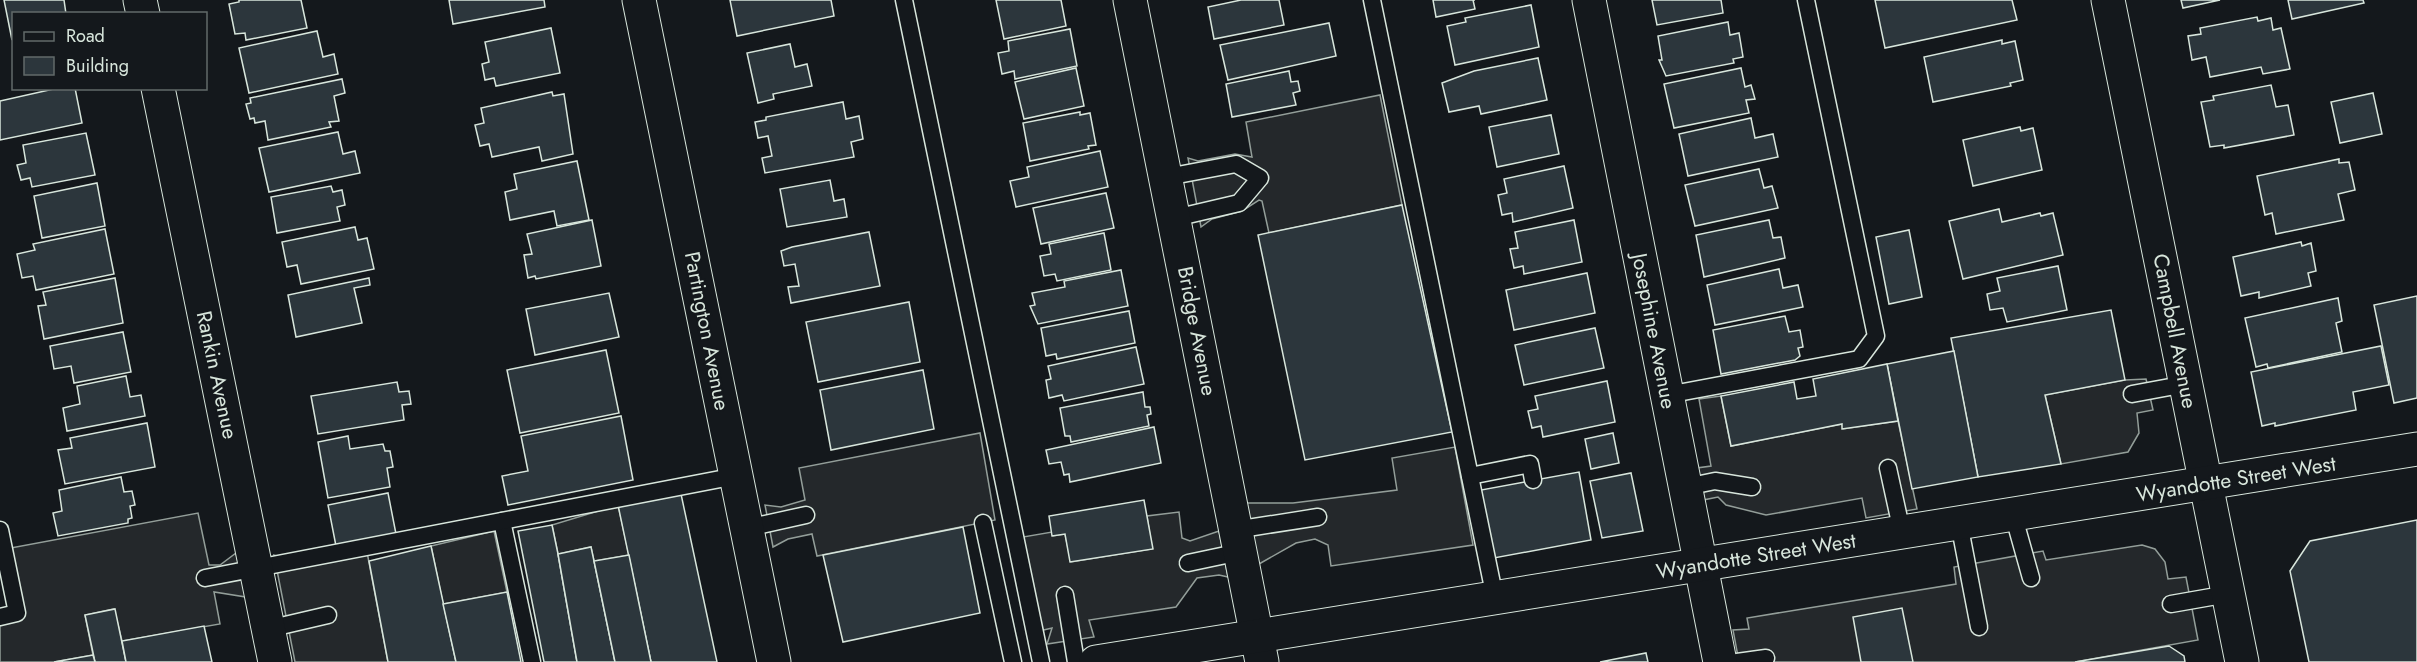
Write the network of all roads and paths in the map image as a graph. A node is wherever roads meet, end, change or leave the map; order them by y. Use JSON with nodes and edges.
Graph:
{"nodes":[{"id":1,"x":639,"y":0,"type":"edge"},
{"id":2,"x":904,"y":0,"type":"edge"},
{"id":3,"x":1130,"y":0,"type":"edge"},
{"id":4,"x":1372,"y":0,"type":"edge"},
{"id":5,"x":1589,"y":0,"type":"edge"},
{"id":6,"x":1806,"y":0,"type":"edge"},
{"id":7,"x":2108,"y":0,"type":"edge"},
{"id":8,"x":158,"y":90,"type":"edge"},
{"id":9,"x":1167,"y":177,"type":"junction"},
{"id":10,"x":1175,"y":218,"type":"junction"},
{"id":11,"x":2186,"y":384,"type":"junction"},
{"id":12,"x":2132,"y":394,"type":"dead end"},
{"id":13,"x":1667,"y":395,"type":"junction"},
{"id":14,"x":2417,"y":450,"type":"edge"},
{"id":15,"x":1888,"y":468,"type":"dead end"},
{"id":16,"x":736,"y":476,"type":"junction"},
{"id":17,"x":1470,"y":476,"type":"junction"},
{"id":18,"x":1533,"y":480,"type":"dead end"},
{"id":19,"x":2206,"y":483,"type":"junction"},
{"id":20,"x":1686,"y":487,"type":"junction"},
{"id":21,"x":1752,"y":487,"type":"dead end"},
{"id":22,"x":2013,"y":514,"type":"junction"},
{"id":23,"x":806,"y":515,"type":"dead end"},
{"id":24,"x":1318,"y":517,"type":"dead end"},
{"id":25,"x":502,"y":521,"type":"junction"},
{"id":26,"x":983,"y":523,"type":"dead end"},
{"id":27,"x":1959,"y":523,"type":"junction"},
{"id":28,"x":747,"y":528,"type":"junction"},
{"id":29,"x":0,"y":530,"type":"edge"},
{"id":30,"x":1902,"y":532,"type":"junction"},
{"id":31,"x":1237,"y":541,"type":"junction"},
{"id":32,"x":1188,"y":563,"type":"dead end"},
{"id":33,"x":1701,"y":565,"type":"junction"},
{"id":34,"x":256,"y":567,"type":"junction"},
{"id":35,"x":205,"y":578,"type":"dead end"},
{"id":36,"x":2031,"y":578,"type":"dead end"},
{"id":37,"x":2228,"y":594,"type":"junction"},
{"id":38,"x":1065,"y":595,"type":"dead end"},
{"id":39,"x":1495,"y":598,"type":"junction"},
{"id":40,"x":2171,"y":604,"type":"dead end"},
{"id":41,"x":328,"y":615,"type":"dead end"},
{"id":42,"x":0,"y":617,"type":"edge"},
{"id":43,"x":1979,"y":627,"type":"dead end"},
{"id":44,"x":268,"y":629,"type":"junction"},
{"id":45,"x":1259,"y":649,"type":"edge"},
{"id":46,"x":1766,"y":658,"type":"dead end"},
{"id":47,"x":275,"y":662,"type":"edge"},
{"id":48,"x":532,"y":662,"type":"edge"},
{"id":49,"x":774,"y":662,"type":"edge"},
{"id":50,"x":1013,"y":662,"type":"edge"},
{"id":51,"x":1041,"y":662,"type":"edge"},
{"id":52,"x":1076,"y":662,"type":"edge"},
{"id":53,"x":1096,"y":662,"type":"edge"},
{"id":54,"x":1720,"y":662,"type":"edge"},
{"id":55,"x":1737,"y":662,"type":"edge"},
{"id":56,"x":2242,"y":662,"type":"edge"}],
"edges":[{"from":1,"to":16,"type":"street","name":"Partington Avenue"},
{"from":2,"to":51,"type":"lane"},
{"from":3,"to":9,"type":"street","name":"Bridge Avenue"},
{"from":4,"to":17,"type":"lane"},
{"from":5,"to":13,"type":"street","name":"Josephine Avenue"},
{"from":6,"to":13,"type":"lane"},
{"from":7,"to":11,"type":"street","name":"Campbell Avenue"},
{"from":8,"to":34,"type":"street","name":"Rankin Avenue"},
{"from":9,"to":10,"type":"street","name":"Bridge Avenue"},
{"from":9,"to":10,"type":"lane"},
{"from":10,"to":31,"type":"street","name":"Bridge Avenue"},
{"from":11,"to":12,"type":"lane"},
{"from":11,"to":19,"type":"street","name":"Campbell Avenue"},
{"from":13,"to":20,"type":"street","name":"Josephine Avenue"},
{"from":14,"to":19,"type":"street","name":"Wyandotte Street West"},
{"from":15,"to":30,"type":"lane"},
{"from":16,"to":25,"type":"lane"},
{"from":16,"to":28,"type":"street","name":"Partington Avenue"},
{"from":17,"to":18,"type":"lane"},
{"from":17,"to":39,"type":"lane"},
{"from":19,"to":22,"type":"street","name":"Wyandotte Street West"},
{"from":19,"to":37,"type":"street","name":"Campbell Avenue"},
{"from":20,"to":21,"type":"lane"},
{"from":20,"to":33,"type":"street","name":"Josephine Avenue"},
{"from":22,"to":27,"type":"street","name":"Wyandotte Street West"},
{"from":22,"to":36,"type":"lane"},
{"from":23,"to":28,"type":"lane"},
{"from":24,"to":31,"type":"lane"},
{"from":25,"to":34,"type":"lane"},
{"from":25,"to":48,"type":"lane"},
{"from":26,"to":50,"type":"lane"},
{"from":27,"to":30,"type":"street","name":"Wyandotte Street West"},
{"from":27,"to":43,"type":"lane"},
{"from":28,"to":49,"type":"street","name":"Partington Avenue"},
{"from":29,"to":42,"type":"lane"},
{"from":30,"to":33,"type":"street","name":"Wyandotte Street West"},
{"from":31,"to":32,"type":"lane"},
{"from":31,"to":45,"type":"street","name":"Bridge Avenue"},
{"from":33,"to":39,"type":"street","name":"Wyandotte Street West"},
{"from":33,"to":54,"type":"street","name":"Josephine Avenue"},
{"from":34,"to":35,"type":"lane"},
{"from":34,"to":44,"type":"street","name":"Rankin Avenue"},
{"from":37,"to":40,"type":"lane"},
{"from":37,"to":56,"type":"street","name":"Campbell Avenue"},
{"from":38,"to":52,"type":"lane"},
{"from":39,"to":45,"type":"street","name":"Wyandotte Street West"},
{"from":41,"to":44,"type":"lane"},
{"from":44,"to":47,"type":"street","name":"Rankin Avenue"},
{"from":45,"to":53,"type":"street","name":"Wyandotte Street West"},
{"from":46,"to":55,"type":"lane"}]}
